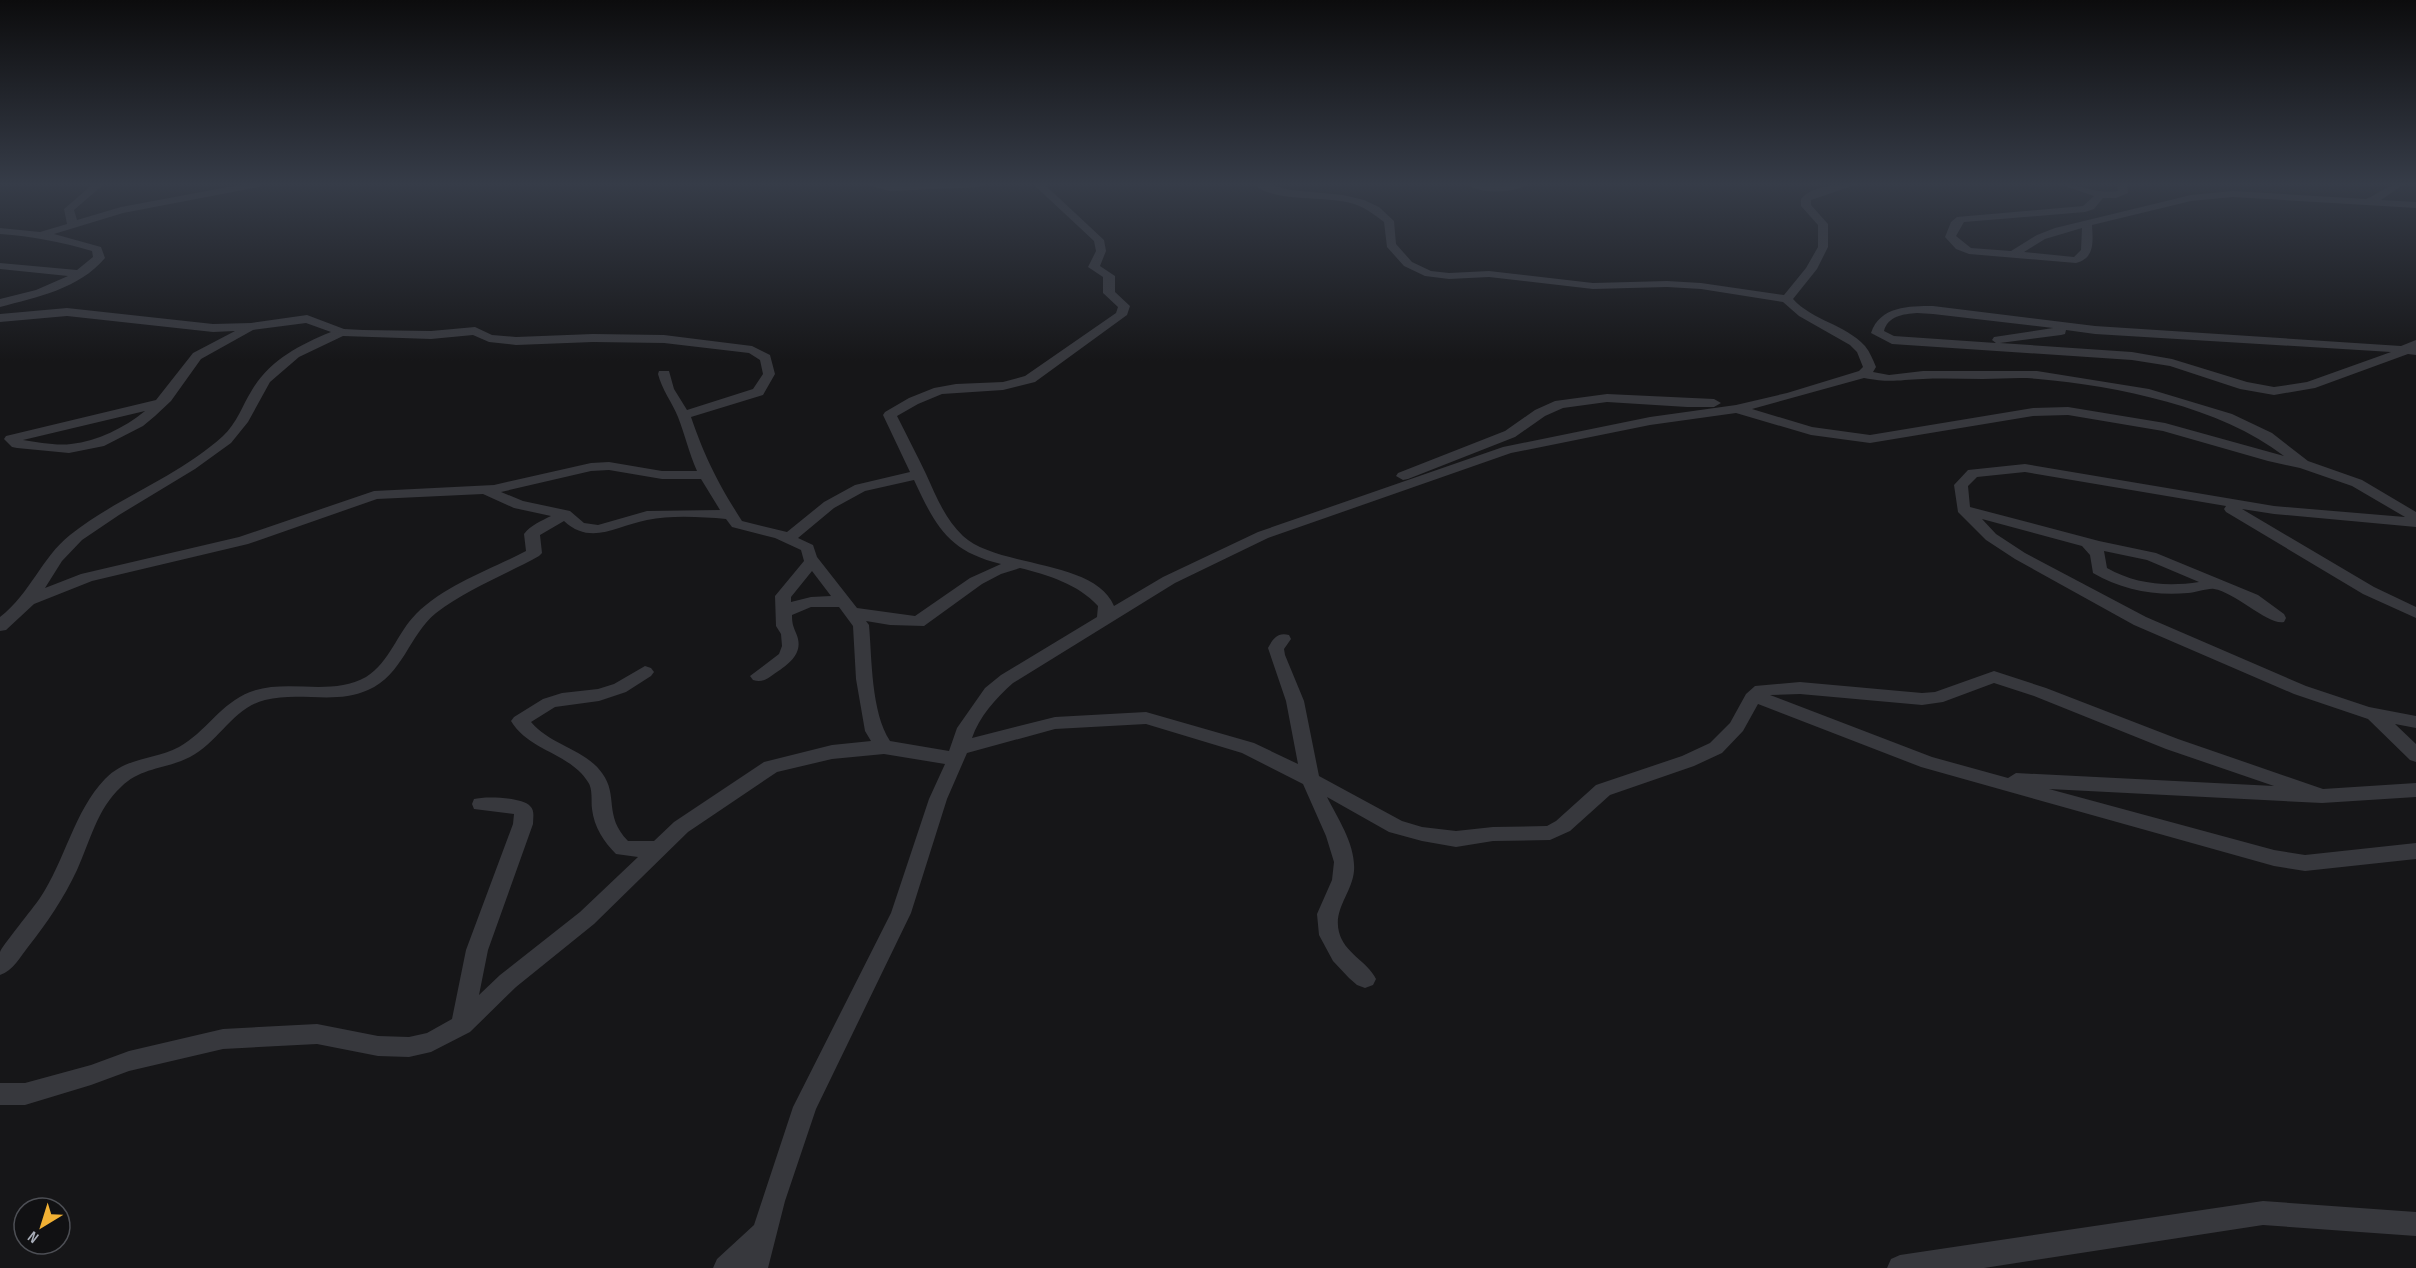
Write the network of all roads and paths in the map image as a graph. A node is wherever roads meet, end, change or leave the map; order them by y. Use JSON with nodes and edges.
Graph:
{"nodes":[{"id":1,"x":71,"y":243,"type":"edge"},
{"id":2,"x":1100,"y":243,"type":"edge"},
{"id":3,"x":1391,"y":243,"type":"edge"},
{"id":4,"x":1824,"y":243,"type":"edge"},
{"id":5,"x":1956,"y":243,"type":"edge"},
{"id":6,"x":2031,"y":243,"type":"edge"},
{"id":7,"x":2087,"y":243,"type":"edge"},
{"id":8,"x":2011,"y":256,"type":"junction"},
{"id":9,"x":0,"y":266,"type":"edge"},
{"id":10,"x":80,"y":274,"type":"junction"},
{"id":11,"x":1787,"y":299,"type":"junction"},
{"id":12,"x":0,"y":303,"type":"edge"},
{"id":13,"x":0,"y":318,"type":"edge"},
{"id":14,"x":251,"y":327,"type":"junction"},
{"id":15,"x":2079,"y":328,"type":"junction"},
{"id":16,"x":342,"y":332,"type":"junction"},
{"id":17,"x":1931,"y":343,"type":"junction"},
{"id":18,"x":2412,"y":348,"type":"edge"},
{"id":19,"x":664,"y":374,"type":"dead end"},
{"id":20,"x":1864,"y":374,"type":"junction"},
{"id":21,"x":1772,"y":399,"type":"junction"},
{"id":22,"x":160,"y":404,"type":"junction"},
{"id":23,"x":1736,"y":409,"type":"junction"},
{"id":24,"x":684,"y":415,"type":"junction"},
{"id":25,"x":5,"y":440,"type":"edge"},
{"id":26,"x":2303,"y":464,"type":"junction"},
{"id":27,"x":920,"y":474,"type":"junction"},
{"id":28,"x":708,"y":475,"type":"junction"},
{"id":29,"x":485,"y":490,"type":"junction"},
{"id":30,"x":2214,"y":501,"type":"junction"},
{"id":31,"x":1343,"y":508,"type":"junction"},
{"id":32,"x":1963,"y":509,"type":"junction"},
{"id":33,"x":565,"y":514,"type":"junction"},
{"id":34,"x":730,"y":515,"type":"junction"},
{"id":35,"x":2416,"y":518,"type":"edge"},
{"id":36,"x":2416,"y":524,"type":"edge"},
{"id":37,"x":789,"y":538,"type":"junction"},
{"id":38,"x":2088,"y":543,"type":"junction"},
{"id":39,"x":812,"y":561,"type":"junction"},
{"id":40,"x":1020,"y":563,"type":"junction"},
{"id":41,"x":2209,"y":580,"type":"junction"},
{"id":42,"x":29,"y":600,"type":"junction"},
{"id":43,"x":841,"y":602,"type":"junction"},
{"id":44,"x":783,"y":613,"type":"junction"},
{"id":45,"x":854,"y":613,"type":"junction"},
{"id":46,"x":2416,"y":613,"type":"edge"},
{"id":47,"x":2278,"y":618,"type":"dead end"},
{"id":48,"x":1106,"y":621,"type":"junction"},
{"id":49,"x":0,"y":626,"type":"edge"},
{"id":50,"x":1283,"y":639,"type":"dead end"},
{"id":51,"x":645,"y":672,"type":"dead end"},
{"id":52,"x":759,"y":676,"type":"dead end"},
{"id":53,"x":1754,"y":696,"type":"junction"},
{"id":54,"x":2372,"y":714,"type":"junction"},
{"id":55,"x":2416,"y":722,"type":"edge"},
{"id":56,"x":884,"y":747,"type":"junction"},
{"id":57,"x":958,"y":753,"type":"junction"},
{"id":58,"x":2416,"y":755,"type":"edge"},
{"id":59,"x":1981,"y":778,"type":"junction"},
{"id":60,"x":1311,"y":780,"type":"junction"},
{"id":61,"x":2416,"y":790,"type":"edge"},
{"id":62,"x":2322,"y":796,"type":"junction"},
{"id":63,"x":482,"y":804,"type":"dead end"},
{"id":64,"x":658,"y":849,"type":"junction"},
{"id":65,"x":2416,"y":851,"type":"edge"},
{"id":66,"x":0,"y":966,"type":"edge"},
{"id":67,"x":1365,"y":979,"type":"dead end"},
{"id":68,"x":462,"y":1025,"type":"junction"},
{"id":69,"x":0,"y":1094,"type":"edge"},
{"id":70,"x":2416,"y":1224,"type":"edge"},
{"id":71,"x":765,"y":1232,"type":"junction"},
{"id":72,"x":726,"y":1268,"type":"edge"},
{"id":73,"x":755,"y":1268,"type":"edge"},
{"id":74,"x":1900,"y":1268,"type":"edge"}],
"edges":[{"from":1,"to":10,"type":"street"},
{"from":2,"to":27,"type":"street"},
{"from":3,"to":11,"type":"street"},
{"from":4,"to":11,"type":"street"},
{"from":5,"to":8,"type":"street"},
{"from":6,"to":8,"type":"street"},
{"from":7,"to":8,"type":"street"},
{"from":9,"to":10,"type":"street"},
{"from":10,"to":12,"type":"street"},
{"from":11,"to":20,"type":"street"},
{"from":13,"to":14,"type":"street"},
{"from":14,"to":16,"type":"street"},
{"from":14,"to":22,"type":"street"},
{"from":15,"to":17,"type":"street"},
{"from":15,"to":17,"type":"street"},
{"from":15,"to":18,"type":"street"},
{"from":16,"to":24,"type":"street"},
{"from":16,"to":42,"type":"street"},
{"from":17,"to":18,"type":"street"},
{"from":19,"to":24,"type":"street"},
{"from":20,"to":21,"type":"street"},
{"from":20,"to":26,"type":"street"},
{"from":21,"to":23,"type":"street"},
{"from":21,"to":31,"type":"street"},
{"from":22,"to":25,"type":"street"},
{"from":22,"to":25,"type":"street"},
{"from":23,"to":26,"type":"street"},
{"from":23,"to":31,"type":"street"},
{"from":24,"to":28,"type":"street"},
{"from":26,"to":35,"type":"street"},
{"from":27,"to":37,"type":"street"},
{"from":27,"to":40,"type":"street"},
{"from":28,"to":29,"type":"street"},
{"from":28,"to":34,"type":"street"},
{"from":29,"to":33,"type":"street"},
{"from":29,"to":42,"type":"street"},
{"from":30,"to":32,"type":"street"},
{"from":30,"to":36,"type":"street"},
{"from":30,"to":46,"type":"street"},
{"from":31,"to":48,"type":"street"},
{"from":32,"to":38,"type":"street"},
{"from":32,"to":54,"type":"street"},
{"from":33,"to":34,"type":"street"},
{"from":33,"to":66,"type":"street"},
{"from":34,"to":37,"type":"street"},
{"from":37,"to":39,"type":"street"},
{"from":38,"to":41,"type":"street"},
{"from":38,"to":41,"type":"street"},
{"from":39,"to":43,"type":"street"},
{"from":39,"to":44,"type":"street"},
{"from":40,"to":45,"type":"street"},
{"from":40,"to":48,"type":"street"},
{"from":41,"to":47,"type":"street"},
{"from":42,"to":49,"type":"street"},
{"from":43,"to":44,"type":"street"},
{"from":43,"to":45,"type":"street"},
{"from":44,"to":52,"type":"street"},
{"from":45,"to":56,"type":"street"},
{"from":48,"to":57,"type":"street"},
{"from":50,"to":60,"type":"street"},
{"from":51,"to":64,"type":"street"},
{"from":53,"to":59,"type":"street"},
{"from":53,"to":60,"type":"street"},
{"from":53,"to":62,"type":"street"},
{"from":54,"to":55,"type":"street"},
{"from":54,"to":58,"type":"street"},
{"from":56,"to":57,"type":"street"},
{"from":56,"to":64,"type":"street"},
{"from":57,"to":60,"type":"street"},
{"from":57,"to":71,"type":"street"},
{"from":59,"to":62,"type":"street"},
{"from":59,"to":65,"type":"street"},
{"from":60,"to":67,"type":"street"},
{"from":61,"to":62,"type":"street"},
{"from":63,"to":68,"type":"street"},
{"from":64,"to":68,"type":"street"},
{"from":68,"to":69,"type":"street"},
{"from":70,"to":74,"type":"street"},
{"from":71,"to":72,"type":"street"},
{"from":71,"to":73,"type":"street"}]}
